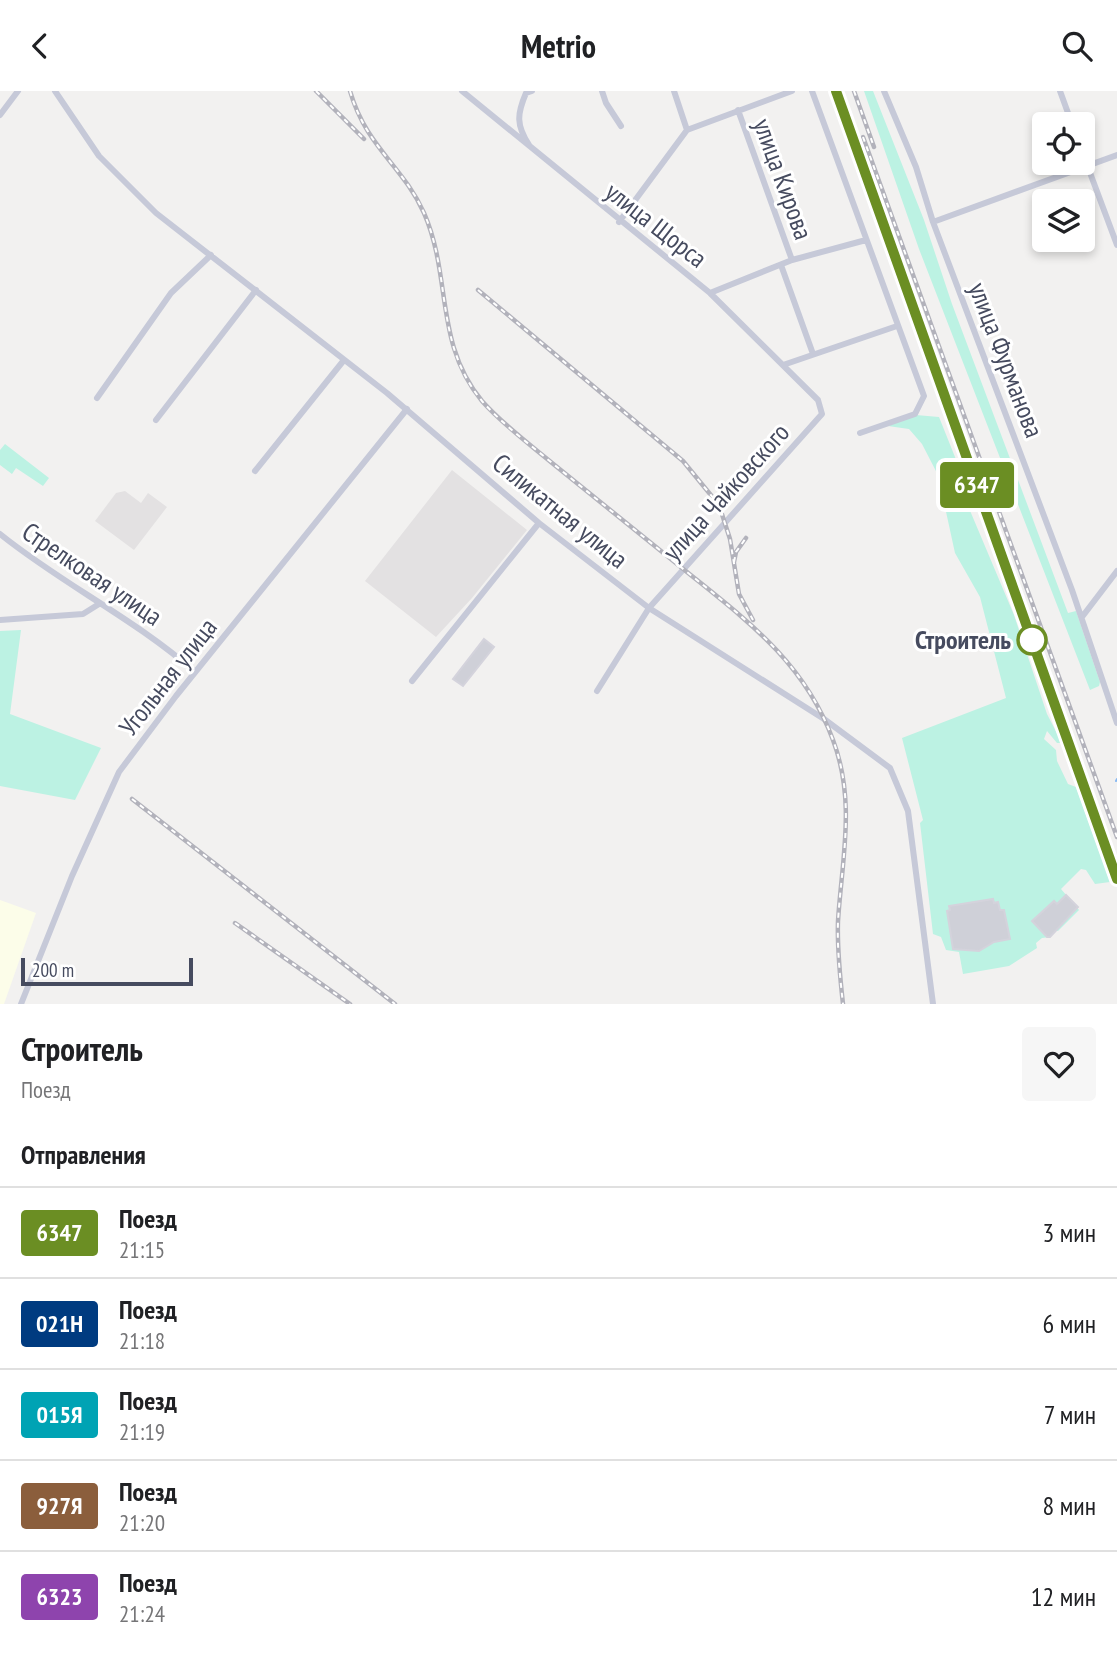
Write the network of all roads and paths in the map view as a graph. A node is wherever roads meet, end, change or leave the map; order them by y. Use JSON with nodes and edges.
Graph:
{"nodes":[{"id":1,"x":18,"y":91,"type":"edge"},
{"id":2,"x":55,"y":91,"type":"edge"},
{"id":3,"x":462,"y":91,"type":"edge"},
{"id":4,"x":532,"y":91,"type":"edge"},
{"id":5,"x":602,"y":91,"type":"edge"},
{"id":6,"x":674,"y":91,"type":"edge"},
{"id":7,"x":792,"y":91,"type":"edge"},
{"id":8,"x":812,"y":91,"type":"edge"},
{"id":9,"x":884,"y":91,"type":"edge"},
{"id":10,"x":1060,"y":91,"type":"edge"},
{"id":11,"x":738,"y":110,"type":"junction"},
{"id":12,"x":1068,"y":112,"type":"edge"},
{"id":13,"x":0,"y":115,"type":"edge"},
{"id":14,"x":621,"y":126,"type":"dead end"},
{"id":15,"x":687,"y":130,"type":"junction"},
{"id":16,"x":534,"y":152,"type":"junction"},
{"id":17,"x":1117,"y":155,"type":"edge"},
{"id":18,"x":1095,"y":162,"type":"edge"},
{"id":19,"x":1060,"y":175,"type":"edge"},
{"id":20,"x":1091,"y":175,"type":"edge"},
{"id":21,"x":619,"y":222,"type":"junction"},
{"id":22,"x":933,"y":222,"type":"junction"},
{"id":23,"x":866,"y":240,"type":"junction"},
{"id":24,"x":1117,"y":244,"type":"edge"},
{"id":25,"x":211,"y":255,"type":"junction"},
{"id":26,"x":792,"y":260,"type":"junction"},
{"id":27,"x":781,"y":265,"type":"junction"},
{"id":28,"x":256,"y":290,"type":"junction"},
{"id":29,"x":710,"y":293,"type":"junction"},
{"id":30,"x":897,"y":326,"type":"junction"},
{"id":31,"x":813,"y":354,"type":"junction"},
{"id":32,"x":344,"y":360,"type":"junction"},
{"id":33,"x":783,"y":365,"type":"junction"},
{"id":34,"x":97,"y":398,"type":"dead end"},
{"id":35,"x":818,"y":400,"type":"joint"},
{"id":36,"x":407,"y":409,"type":"junction"},
{"id":37,"x":156,"y":420,"type":"dead end"},
{"id":38,"x":860,"y":433,"type":"dead end"},
{"id":39,"x":255,"y":471,"type":"dead end"},
{"id":40,"x":539,"y":523,"type":"junction"},
{"id":41,"x":0,"y":534,"type":"edge"},
{"id":42,"x":1117,"y":571,"type":"edge"},
{"id":43,"x":99,"y":604,"type":"junction"},
{"id":44,"x":649,"y":608,"type":"junction"},
{"id":45,"x":1082,"y":617,"type":"junction"},
{"id":46,"x":0,"y":620,"type":"edge"},
{"id":47,"x":195,"y":672,"type":"junction"},
{"id":48,"x":412,"y":681,"type":"dead end"},
{"id":49,"x":597,"y":691,"type":"dead end"},
{"id":50,"x":1117,"y":723,"type":"edge"},
{"id":51,"x":21,"y":1004,"type":"edge"},
{"id":52,"x":933,"y":1004,"type":"edge"}],
"edges":[{"from":1,"to":13,"type":"street"},
{"from":2,"to":25,"type":"street","name":"Силикатная улица"},
{"from":3,"to":16,"type":"street","name":"улица Щорса"},
{"from":4,"to":16,"type":"street"},
{"from":5,"to":14,"type":"street"},
{"from":6,"to":15,"type":"street"},
{"from":7,"to":11,"type":"street"},
{"from":8,"to":23,"type":"street"},
{"from":9,"to":22,"type":"street","name":"улица Фурманова"},
{"from":10,"to":12,"type":"street"},
{"from":11,"to":15,"type":"street"},
{"from":11,"to":26,"type":"street","name":"улица Кирова"},
{"from":15,"to":21,"type":"street"},
{"from":16,"to":21,"type":"street","name":"улица Щорса"},
{"from":17,"to":18,"type":"street"},
{"from":19,"to":22,"type":"street"},
{"from":20,"to":24,"type":"street"},
{"from":21,"to":29,"type":"street","name":"улица Щорса"},
{"from":22,"to":45,"type":"street","name":"улица Фурманова"},
{"from":23,"to":26,"type":"street"},
{"from":23,"to":30,"type":"street"},
{"from":25,"to":28,"type":"street","name":"Силикатная улица"},
{"from":25,"to":34,"type":"street"},
{"from":26,"to":27,"type":"street"},
{"from":27,"to":29,"type":"street"},
{"from":27,"to":31,"type":"street"},
{"from":28,"to":32,"type":"street","name":"Силикатная улица"},
{"from":28,"to":37,"type":"street"},
{"from":29,"to":33,"type":"street","name":"улица Щорса"},
{"from":30,"to":31,"type":"street"},
{"from":30,"to":38,"type":"street"},
{"from":31,"to":33,"type":"street"},
{"from":32,"to":36,"type":"street","name":"Силикатная улица"},
{"from":32,"to":39,"type":"street"},
{"from":33,"to":35,"type":"street","name":"улица Щорса"},
{"from":35,"to":44,"type":"street","name":"улица Чайковского"},
{"from":36,"to":40,"type":"street","name":"Силикатная улица"},
{"from":36,"to":47,"type":"street","name":"Угольная улица"},
{"from":40,"to":44,"type":"street","name":"Силикатная улица"},
{"from":40,"to":48,"type":"street"},
{"from":41,"to":43,"type":"street","name":"Стрелковая улица"},
{"from":42,"to":45,"type":"street"},
{"from":43,"to":46,"type":"street"},
{"from":43,"to":47,"type":"street","name":"Стрелковая улица"},
{"from":44,"to":49,"type":"street"},
{"from":44,"to":52,"type":"street","name":"Силикатная улица"},
{"from":45,"to":50,"type":"street","name":"улица Фурманова"},
{"from":47,"to":51,"type":"street","name":"Угольная улица"}]}
